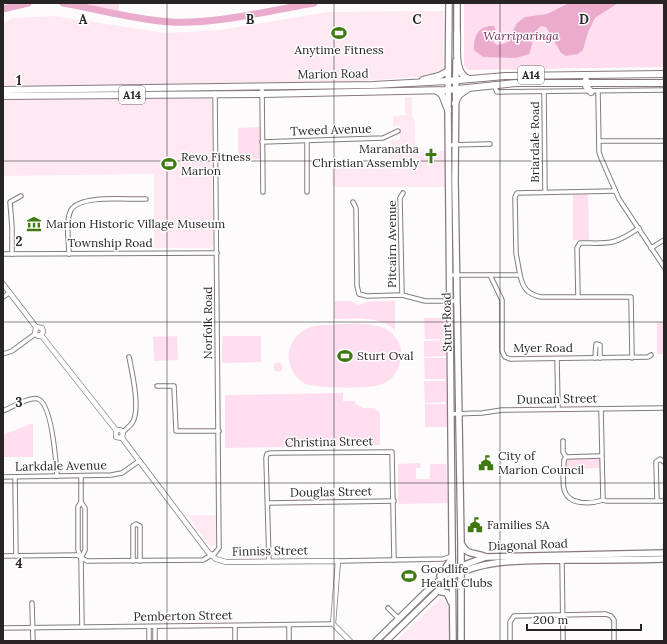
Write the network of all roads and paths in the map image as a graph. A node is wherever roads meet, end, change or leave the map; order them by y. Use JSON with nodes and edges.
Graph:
{"nodes":[{"id":1,"x":449,"y":5,"type":"edge"},
{"id":2,"x":457,"y":5,"type":"edge"},
{"id":3,"x":457,"y":33,"type":"junction"},
{"id":4,"x":448,"y":71,"type":"junction"},
{"id":5,"x":631,"y":74,"type":"junction"},
{"id":6,"x":664,"y":74,"type":"edge"},
{"id":7,"x":591,"y":75,"type":"junction"},
{"id":8,"x":470,"y":79,"type":"junction"},
{"id":9,"x":456,"y":80,"type":"junction"},
{"id":10,"x":448,"y":81,"type":"junction"},
{"id":11,"x":585,"y":83,"type":"junction"},
{"id":12,"x":664,"y":83,"type":"edge"},
{"id":13,"x":403,"y":84,"type":"junction"},
{"id":14,"x":639,"y":84,"type":"junction"},
{"id":15,"x":494,"y":85,"type":"junction"},
{"id":16,"x":314,"y":86,"type":"junction"},
{"id":17,"x":215,"y":87,"type":"junction"},
{"id":18,"x":262,"y":87,"type":"junction"},
{"id":19,"x":470,"y":87,"type":"junction"},
{"id":20,"x":456,"y":89,"type":"junction"},
{"id":21,"x":3,"y":90,"type":"edge"},
{"id":22,"x":437,"y":90,"type":"junction"},
{"id":23,"x":448,"y":90,"type":"junction"},
{"id":24,"x":664,"y":90,"type":"edge"},
{"id":25,"x":327,"y":92,"type":"junction"},
{"id":26,"x":544,"y":92,"type":"junction"},
{"id":27,"x":591,"y":92,"type":"junction"},
{"id":28,"x":598,"y":92,"type":"junction"},
{"id":29,"x":215,"y":94,"type":"junction"},
{"id":30,"x":262,"y":94,"type":"junction"},
{"id":31,"x":3,"y":96,"type":"edge"},
{"id":32,"x":455,"y":103,"type":"junction"},
{"id":33,"x":448,"y":110,"type":"junction"},
{"id":34,"x":398,"y":131,"type":"dead end"},
{"id":35,"x":599,"y":141,"type":"junction"},
{"id":36,"x":664,"y":141,"type":"edge"},
{"id":37,"x":262,"y":142,"type":"junction"},
{"id":38,"x":307,"y":142,"type":"junction"},
{"id":39,"x":452,"y":144,"type":"junction"},
{"id":40,"x":490,"y":144,"type":"dead end"},
{"id":41,"x":452,"y":181,"type":"junction"},
{"id":42,"x":615,"y":191,"type":"junction"},
{"id":43,"x":263,"y":192,"type":"dead end"},
{"id":44,"x":307,"y":192,"type":"dead end"},
{"id":45,"x":545,"y":192,"type":"junction"},
{"id":46,"x":403,"y":193,"type":"dead end"},
{"id":47,"x":21,"y":196,"type":"dead end"},
{"id":48,"x":146,"y":199,"type":"dead end"},
{"id":49,"x":353,"y":202,"type":"dead end"},
{"id":50,"x":638,"y":228,"type":"junction"},
{"id":51,"x":664,"y":240,"type":"edge"},
{"id":52,"x":652,"y":248,"type":"junction"},
{"id":53,"x":217,"y":252,"type":"junction"},
{"id":54,"x":3,"y":254,"type":"edge"},
{"id":55,"x":12,"y":254,"type":"junction"},
{"id":56,"x":69,"y":254,"type":"junction"},
{"id":57,"x":664,"y":267,"type":"edge"},
{"id":58,"x":450,"y":275,"type":"junction"},
{"id":59,"x":457,"y":275,"type":"junction"},
{"id":60,"x":490,"y":275,"type":"junction"},
{"id":61,"x":520,"y":275,"type":"junction"},
{"id":62,"x":3,"y":284,"type":"edge"},
{"id":63,"x":9,"y":293,"type":"junction"},
{"id":64,"x":402,"y":295,"type":"junction"},
{"id":65,"x":3,"y":297,"type":"edge"},
{"id":66,"x":578,"y":297,"type":"junction"},
{"id":67,"x":450,"y":301,"type":"junction"},
{"id":68,"x":457,"y":301,"type":"junction"},
{"id":69,"x":36,"y":327,"type":"junction"},
{"id":70,"x":35,"y":334,"type":"junction"},
{"id":71,"x":42,"y":335,"type":"junction"},
{"id":72,"x":3,"y":354,"type":"edge"},
{"id":73,"x":651,"y":355,"type":"dead end"},
{"id":74,"x":129,"y":357,"type":"dead end"},
{"id":75,"x":594,"y":358,"type":"junction"},
{"id":76,"x":600,"y":358,"type":"junction"},
{"id":77,"x":632,"y":358,"type":"junction"},
{"id":78,"x":557,"y":359,"type":"junction"},
{"id":79,"x":157,"y":386,"type":"dead end"},
{"id":80,"x":664,"y":408,"type":"edge"},
{"id":81,"x":558,"y":409,"type":"junction"},
{"id":82,"x":601,"y":409,"type":"junction"},
{"id":83,"x":3,"y":411,"type":"edge"},
{"id":84,"x":451,"y":414,"type":"junction"},
{"id":85,"x":459,"y":414,"type":"junction"},
{"id":86,"x":116,"y":430,"type":"junction"},
{"id":87,"x":219,"y":431,"type":"junction"},
{"id":88,"x":123,"y":432,"type":"junction"},
{"id":89,"x":122,"y":438,"type":"junction"},
{"id":90,"x":563,"y":441,"type":"dead end"},
{"id":91,"x":601,"y":456,"type":"junction"},
{"id":92,"x":566,"y":457,"type":"junction"},
{"id":93,"x":139,"y":461,"type":"junction"},
{"id":94,"x":664,"y":462,"type":"edge"},
{"id":95,"x":57,"y":476,"type":"junction"},
{"id":96,"x":81,"y":476,"type":"junction"},
{"id":97,"x":3,"y":477,"type":"edge"},
{"id":98,"x":15,"y":477,"type":"junction"},
{"id":99,"x":603,"y":500,"type":"junction"},
{"id":100,"x":394,"y":501,"type":"junction"},
{"id":101,"x":657,"y":501,"type":"junction"},
{"id":102,"x":664,"y":501,"type":"edge"},
{"id":103,"x":81,"y":502,"type":"junction"},
{"id":104,"x":268,"y":503,"type":"junction"},
{"id":105,"x":461,"y":543,"type":"junction"},
{"id":106,"x":664,"y":553,"type":"edge"},
{"id":107,"x":453,"y":555,"type":"junction"},
{"id":108,"x":3,"y":556,"type":"edge"},
{"id":109,"x":16,"y":556,"type":"junction"},
{"id":110,"x":211,"y":556,"type":"junction"},
{"id":111,"x":486,"y":557,"type":"junction"},
{"id":112,"x":81,"y":558,"type":"junction"},
{"id":113,"x":562,"y":558,"type":"junction"},
{"id":114,"x":664,"y":559,"type":"edge"},
{"id":115,"x":394,"y":560,"type":"junction"},
{"id":116,"x":133,"y":561,"type":"junction"},
{"id":117,"x":140,"y":561,"type":"junction"},
{"id":118,"x":269,"y":561,"type":"junction"},
{"id":119,"x":338,"y":561,"type":"junction"},
{"id":120,"x":461,"y":565,"type":"junction"},
{"id":121,"x":453,"y":569,"type":"junction"},
{"id":122,"x":461,"y":572,"type":"junction"},
{"id":123,"x":453,"y":576,"type":"junction"},
{"id":124,"x":427,"y":591,"type":"junction"},
{"id":125,"x":438,"y":591,"type":"junction"},
{"id":126,"x":32,"y":603,"type":"dead end"},
{"id":127,"x":388,"y":608,"type":"dead end"},
{"id":128,"x":453,"y":608,"type":"junction"},
{"id":129,"x":563,"y":615,"type":"junction"},
{"id":130,"x":399,"y":619,"type":"junction"},
{"id":131,"x":333,"y":624,"type":"junction"},
{"id":132,"x":289,"y":625,"type":"junction"},
{"id":133,"x":235,"y":626,"type":"junction"},
{"id":134,"x":82,"y":627,"type":"junction"},
{"id":135,"x":149,"y":627,"type":"junction"},
{"id":136,"x":155,"y":627,"type":"junction"},
{"id":137,"x":3,"y":628,"type":"edge"},
{"id":138,"x":33,"y":628,"type":"junction"},
{"id":139,"x":388,"y":639,"type":"edge"},
{"id":140,"x":33,"y":641,"type":"edge"},
{"id":141,"x":149,"y":641,"type":"edge"},
{"id":142,"x":155,"y":641,"type":"edge"},
{"id":143,"x":235,"y":641,"type":"edge"},
{"id":144,"x":289,"y":641,"type":"edge"},
{"id":145,"x":350,"y":641,"type":"edge"},
{"id":146,"x":376,"y":641,"type":"edge"},
{"id":147,"x":382,"y":641,"type":"edge"},
{"id":148,"x":453,"y":641,"type":"edge"},
{"id":149,"x":461,"y":641,"type":"edge"},
{"id":150,"x":510,"y":641,"type":"edge"},
{"id":151,"x":563,"y":641,"type":"edge"},
{"id":152,"x":614,"y":641,"type":"edge"}],
"edges":[{"from":1,"to":4,"type":"main road","name":"Sturt Road"},
{"from":2,"to":3,"type":"main road","name":"Sturt Road"},
{"from":3,"to":8,"type":"main road"},
{"from":3,"to":9,"type":"main road","name":"Sturt Road"},
{"from":4,"to":10,"type":"main road","name":"Sturt Road"},
{"from":4,"to":13,"type":"main road"},
{"from":5,"to":6,"type":"main road","name":"Marion Road","number":"A14"},
{"from":5,"to":7,"type":"main road","name":"Marion Road","number":"A14"},
{"from":5,"to":14,"type":"main road"},
{"from":7,"to":8,"type":"main road","name":"Marion Road","number":"A14"},
{"from":7,"to":11,"type":"main road"},
{"from":8,"to":9,"type":"main road","name":"Marion Road","number":"A14"},
{"from":9,"to":10,"type":"main road","name":"Marion Road","number":"A14"},
{"from":9,"to":20,"type":"main road","name":"Sturt Road"},
{"from":10,"to":13,"type":"main road","name":"Marion Road","number":"A14"},
{"from":10,"to":23,"type":"main road","name":"Sturt Road"},
{"from":11,"to":14,"type":"main road","name":"Marion Road","number":"A14"},
{"from":11,"to":15,"type":"main road","name":"Marion Road","number":"A14"},
{"from":11,"to":27,"type":"main road"},
{"from":12,"to":14,"type":"main road","name":"Marion Road","number":"A14"},
{"from":13,"to":16,"type":"main road","name":"Marion Road","number":"A14"},
{"from":15,"to":19,"type":"main road","name":"Marion Road","number":"A14"},
{"from":15,"to":26,"type":"street","name":"Marion Road"},
{"from":16,"to":18,"type":"main road","name":"Marion Road","number":"A14"},
{"from":16,"to":25,"type":"main road"},
{"from":17,"to":18,"type":"main road","name":"Marion Road","number":"A14"},
{"from":17,"to":21,"type":"main road","name":"Marion Road","number":"A14"},
{"from":17,"to":29,"type":"street","name":"Norfolk Road"},
{"from":18,"to":30,"type":"street"},
{"from":19,"to":20,"type":"main road","name":"Marion Road","number":"A14"},
{"from":19,"to":32,"type":"main road"},
{"from":20,"to":23,"type":"main road","name":"Marion Road","number":"A14"},
{"from":20,"to":32,"type":"main road","name":"Sturt Road"},
{"from":22,"to":23,"type":"main road","name":"Marion Road","number":"A14"},
{"from":22,"to":25,"type":"main road","name":"Marion Road","number":"A14"},
{"from":22,"to":33,"type":"main road"},
{"from":23,"to":33,"type":"main road","name":"Sturt Road"},
{"from":24,"to":28,"type":"street","name":"Marion Road"},
{"from":25,"to":30,"type":"main road","name":"Marion Road","number":"A14"},
{"from":26,"to":27,"type":"street","name":"Marion Road"},
{"from":26,"to":45,"type":"street","name":"Briardale Road"},
{"from":27,"to":28,"type":"street","name":"Marion Road"},
{"from":28,"to":35,"type":"street"},
{"from":29,"to":30,"type":"main road","name":"Marion Road","number":"A14"},
{"from":29,"to":31,"type":"main road","name":"Marion Road","number":"A14"},
{"from":29,"to":53,"type":"street","name":"Norfolk Road"},
{"from":30,"to":37,"type":"street"},
{"from":32,"to":39,"type":"main road","name":"Sturt Road"},
{"from":33,"to":39,"type":"main road","name":"Sturt Road"},
{"from":34,"to":38,"type":"street","name":"Tweed Avenue"},
{"from":35,"to":36,"type":"street"},
{"from":35,"to":42,"type":"street"},
{"from":37,"to":38,"type":"street","name":"Tweed Avenue"},
{"from":37,"to":43,"type":"street"},
{"from":38,"to":44,"type":"street"},
{"from":39,"to":40,"type":"street"},
{"from":39,"to":41,"type":"main road","name":"Sturt Road"},
{"from":41,"to":58,"type":"main road","name":"Sturt Road"},
{"from":41,"to":59,"type":"main road","name":"Sturt Road"},
{"from":42,"to":45,"type":"street"},
{"from":42,"to":50,"type":"street"},
{"from":45,"to":61,"type":"street"},
{"from":46,"to":64,"type":"street","name":"Pitcairn Avenue"},
{"from":47,"to":55,"type":"street"},
{"from":48,"to":56,"type":"street"},
{"from":49,"to":64,"type":"street"},
{"from":50,"to":52,"type":"street"},
{"from":50,"to":66,"type":"street"},
{"from":51,"to":52,"type":"street"},
{"from":52,"to":57,"type":"street"},
{"from":53,"to":56,"type":"street","name":"Township Road"},
{"from":53,"to":87,"type":"street","name":"Norfolk Road"},
{"from":54,"to":55,"type":"street","name":"Township Road"},
{"from":55,"to":56,"type":"street","name":"Township Road"},
{"from":58,"to":59,"type":"street"},
{"from":58,"to":67,"type":"main road","name":"Sturt Road"},
{"from":59,"to":60,"type":"street"},
{"from":59,"to":68,"type":"main road","name":"Sturt Road"},
{"from":60,"to":61,"type":"street"},
{"from":60,"to":78,"type":"street","name":"Myer Road"},
{"from":61,"to":66,"type":"street"},
{"from":62,"to":63,"type":"street"},
{"from":63,"to":65,"type":"street"},
{"from":63,"to":69,"type":"street"},
{"from":64,"to":67,"type":"street"},
{"from":66,"to":77,"type":"street"},
{"from":67,"to":68,"type":"street"},
{"from":67,"to":84,"type":"main road","name":"Sturt Road"},
{"from":68,"to":85,"type":"main road","name":"Sturt Road"},
{"from":69,"to":70,"type":"street"},
{"from":69,"to":71,"type":"street"},
{"from":70,"to":71,"type":"street"},
{"from":70,"to":72,"type":"street"},
{"from":71,"to":86,"type":"street"},
{"from":73,"to":77,"type":"street","name":"Myer Road"},
{"from":74,"to":88,"type":"street"},
{"from":75,"to":76,"type":"street","name":"Myer Road"},
{"from":75,"to":76,"type":"street"},
{"from":75,"to":78,"type":"street","name":"Myer Road"},
{"from":76,"to":77,"type":"street","name":"Myer Road"},
{"from":78,"to":81,"type":"street"},
{"from":79,"to":87,"type":"street"},
{"from":80,"to":82,"type":"street","name":"Duncan Street"},
{"from":81,"to":82,"type":"street","name":"Duncan Street"},
{"from":81,"to":85,"type":"street","name":"Duncan Street"},
{"from":82,"to":91,"type":"street"},
{"from":83,"to":95,"type":"street"},
{"from":84,"to":85,"type":"street","name":"Duncan Street"},
{"from":84,"to":107,"type":"main road","name":"Sturt Road"},
{"from":85,"to":105,"type":"main road","name":"Sturt Road"},
{"from":86,"to":88,"type":"street"},
{"from":86,"to":89,"type":"street"},
{"from":87,"to":110,"type":"street","name":"Norfolk Road"},
{"from":88,"to":89,"type":"street"},
{"from":89,"to":93,"type":"street"},
{"from":90,"to":92,"type":"street"},
{"from":91,"to":92,"type":"street"},
{"from":91,"to":99,"type":"street"},
{"from":92,"to":99,"type":"street"},
{"from":93,"to":96,"type":"street","name":"Larkdale Avenue"},
{"from":93,"to":110,"type":"street"},
{"from":94,"to":101,"type":"street"},
{"from":95,"to":96,"type":"street","name":"Larkdale Avenue"},
{"from":95,"to":98,"type":"street","name":"Larkdale Avenue"},
{"from":96,"to":103,"type":"street"},
{"from":97,"to":98,"type":"street","name":"Larkdale Avenue"},
{"from":98,"to":109,"type":"street"},
{"from":99,"to":101,"type":"street"},
{"from":100,"to":104,"type":"street","name":"Douglas Street"},
{"from":100,"to":104,"type":"street","name":"Christina Street"},
{"from":100,"to":115,"type":"street"},
{"from":101,"to":102,"type":"street"},
{"from":103,"to":112,"type":"street"},
{"from":103,"to":112,"type":"street"},
{"from":104,"to":118,"type":"street"},
{"from":105,"to":111,"type":"main road"},
{"from":105,"to":120,"type":"main road","name":"Sturt Road"},
{"from":106,"to":113,"type":"main road","name":"Diagonal Road"},
{"from":107,"to":115,"type":"street","name":"Finniss Street"},
{"from":107,"to":121,"type":"main road","name":"Sturt Road"},
{"from":107,"to":124,"type":"main road"},
{"from":108,"to":109,"type":"street"},
{"from":109,"to":112,"type":"street"},
{"from":110,"to":117,"type":"street"},
{"from":110,"to":118,"type":"street","name":"Finniss Street"},
{"from":111,"to":113,"type":"main road","name":"Diagonal Road"},
{"from":111,"to":120,"type":"main road","name":"Diagonal Road"},
{"from":112,"to":116,"type":"street"},
{"from":112,"to":134,"type":"street"},
{"from":113,"to":114,"type":"main road","name":"Diagonal Road"},
{"from":113,"to":122,"type":"main road","name":"Diagonal Road"},
{"from":113,"to":129,"type":"street"},
{"from":115,"to":119,"type":"street","name":"Finniss Street"},
{"from":116,"to":117,"type":"street"},
{"from":116,"to":117,"type":"street"},
{"from":118,"to":119,"type":"street","name":"Finniss Street"},
{"from":119,"to":131,"type":"street"},
{"from":120,"to":121,"type":"main road","name":"Diagonal Road"},
{"from":120,"to":122,"type":"main road","name":"Sturt Road"},
{"from":121,"to":123,"type":"main road","name":"Sturt Road"},
{"from":121,"to":124,"type":"main road","name":"Diagonal Road"},
{"from":122,"to":123,"type":"main road","name":"Diagonal Road"},
{"from":122,"to":149,"type":"main road","name":"Sturt Road"},
{"from":123,"to":125,"type":"main road","name":"Diagonal Road"},
{"from":123,"to":128,"type":"main road","name":"Sturt Road"},
{"from":124,"to":130,"type":"main road","name":"Diagonal Road"},
{"from":125,"to":128,"type":"main road"},
{"from":125,"to":139,"type":"main road","name":"Diagonal Road"},
{"from":126,"to":138,"type":"street"},
{"from":127,"to":130,"type":"street"},
{"from":128,"to":148,"type":"main road","name":"Sturt Road"},
{"from":129,"to":150,"type":"street"},
{"from":129,"to":151,"type":"street"},
{"from":129,"to":152,"type":"street"},
{"from":130,"to":146,"type":"main road","name":"Diagonal Road"},
{"from":131,"to":132,"type":"street","name":"Pemberton Street"},
{"from":131,"to":145,"type":"street"},
{"from":132,"to":133,"type":"street","name":"Pemberton Street"},
{"from":132,"to":144,"type":"street"},
{"from":133,"to":136,"type":"street","name":"Pemberton Street"},
{"from":133,"to":143,"type":"street"},
{"from":134,"to":135,"type":"street","name":"Pemberton Street"},
{"from":134,"to":138,"type":"street","name":"Pemberton Street"},
{"from":135,"to":136,"type":"street","name":"Pemberton Street"},
{"from":135,"to":141,"type":"street"},
{"from":136,"to":142,"type":"street"},
{"from":137,"to":138,"type":"street","name":"Pemberton Street"},
{"from":138,"to":140,"type":"street"},
{"from":139,"to":147,"type":"main road","name":"Diagonal Road"}]}
